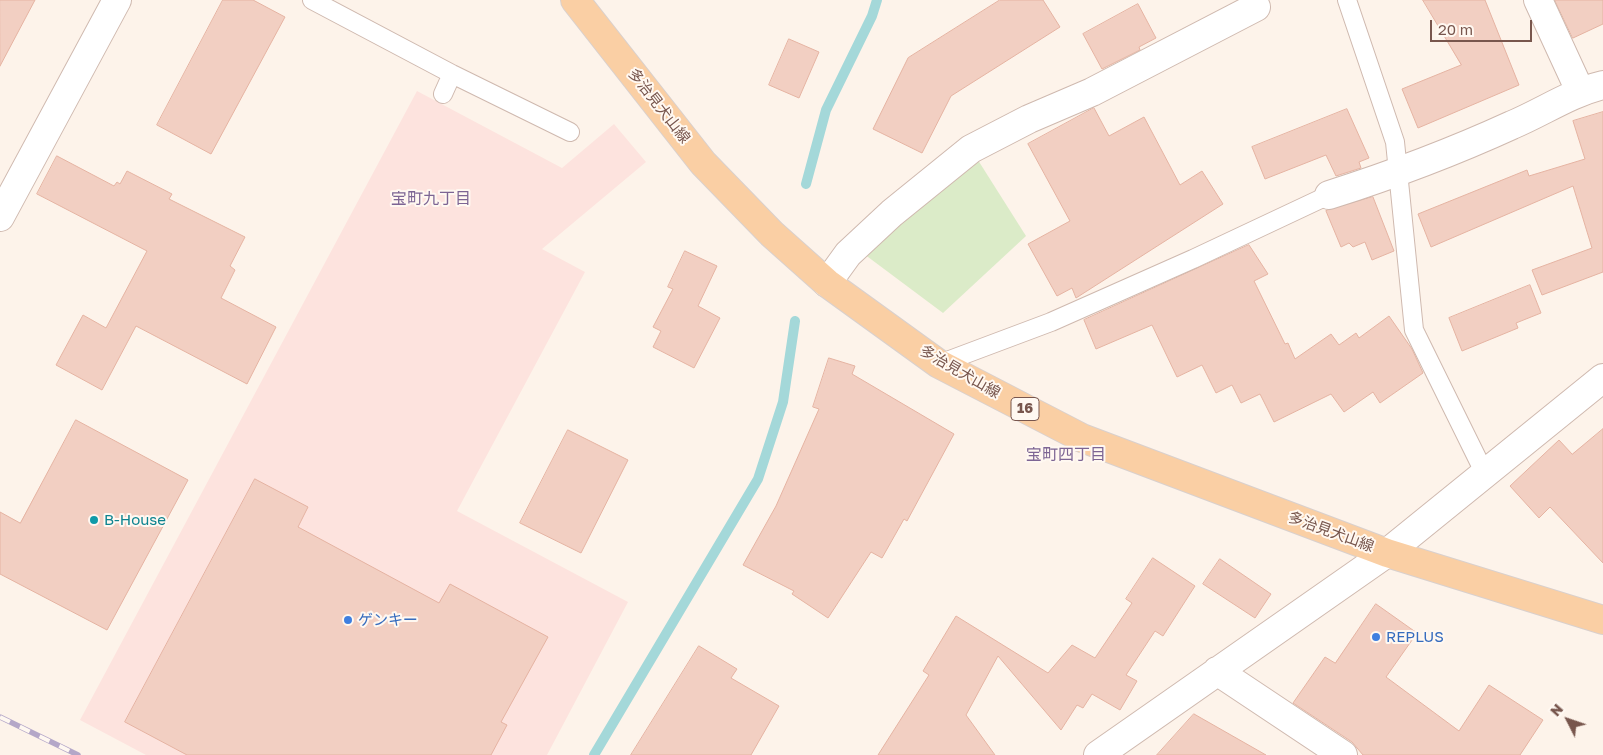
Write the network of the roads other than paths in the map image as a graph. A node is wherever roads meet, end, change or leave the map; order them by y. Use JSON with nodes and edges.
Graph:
{"nodes":[{"id":1,"x":117,"y":0,"type":"edge"},
{"id":2,"x":312,"y":0,"type":"edge"},
{"id":3,"x":575,"y":0,"type":"edge"},
{"id":4,"x":1347,"y":0,"type":"edge"},
{"id":5,"x":1538,"y":0,"type":"edge"},
{"id":6,"x":1259,"y":2,"type":"edge"},
{"id":7,"x":452,"y":74,"type":"junction"},
{"id":8,"x":1592,"y":88,"type":"edge"},
{"id":9,"x":443,"y":94,"type":"dead end"},
{"id":10,"x":570,"y":132,"type":"dead end"},
{"id":11,"x":1400,"y":172,"type":"junction"},
{"id":12,"x":1330,"y":194,"type":"joint"},
{"id":13,"x":0,"y":217,"type":"edge"},
{"id":14,"x":827,"y":283,"type":"junction"},
{"id":15,"x":939,"y":364,"type":"junction"},
{"id":16,"x":1603,"y":378,"type":"edge"},
{"id":17,"x":1485,"y":474,"type":"junction"},
{"id":18,"x":1387,"y":553,"type":"junction"},
{"id":19,"x":1603,"y":620,"type":"edge"},
{"id":20,"x":1217,"y":670,"type":"junction"},
{"id":21,"x":1098,"y":755,"type":"edge"},
{"id":22,"x":1343,"y":755,"type":"edge"}],
"edges":[{"from":1,"to":13,"type":"street"},
{"from":2,"to":7,"type":"lane"},
{"from":3,"to":14,"type":"main road","name":"多治見犬山線","number":"16"},
{"from":4,"to":11,"type":"lane"},
{"from":5,"to":8,"type":"street"},
{"from":6,"to":14,"type":"street"},
{"from":7,"to":9,"type":"lane"},
{"from":7,"to":10,"type":"lane"},
{"from":8,"to":11,"type":"street"},
{"from":11,"to":12,"type":"street"},
{"from":11,"to":17,"type":"lane"},
{"from":12,"to":15,"type":"lane"},
{"from":14,"to":15,"type":"main road","name":"多治見犬山線","number":"16"},
{"from":15,"to":18,"type":"main road","name":"多治見犬山線","number":"16"},
{"from":16,"to":17,"type":"street"},
{"from":17,"to":18,"type":"street"},
{"from":18,"to":19,"type":"main road","name":"多治見犬山線","number":"16"},
{"from":18,"to":20,"type":"street"},
{"from":20,"to":21,"type":"street"},
{"from":20,"to":22,"type":"street"}]}
